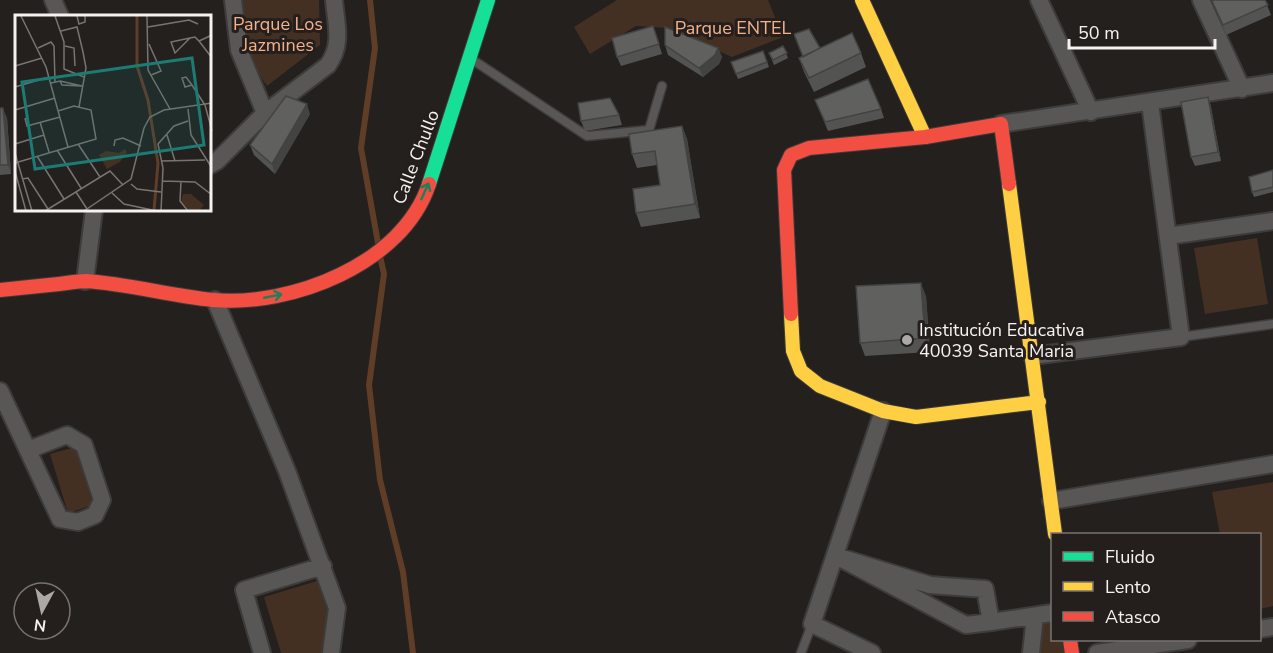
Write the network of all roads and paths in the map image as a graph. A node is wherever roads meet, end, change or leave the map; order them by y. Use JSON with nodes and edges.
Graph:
{"nodes":[{"id":1,"x":53,"y":0,"type":"edge"},
{"id":2,"x":233,"y":0,"type":"edge"},
{"id":3,"x":334,"y":0,"type":"edge"},
{"id":4,"x":488,"y":0,"type":"edge"},
{"id":5,"x":862,"y":0,"type":"edge"},
{"id":6,"x":1040,"y":0,"type":"edge"},
{"id":7,"x":1201,"y":0,"type":"edge"},
{"id":8,"x":60,"y":15,"type":"edge"},
{"id":9,"x":468,"y":57,"type":"junction"},
{"id":10,"x":1273,"y":83,"type":"edge"},
{"id":11,"x":662,"y":86,"type":"dead end"},
{"id":12,"x":1242,"y":89,"type":"junction"},
{"id":13,"x":1150,"y":103,"type":"junction"},
{"id":14,"x":1091,"y":112,"type":"junction"},
{"id":15,"x":265,"y":113,"type":"junction"},
{"id":16,"x":1001,"y":124,"type":"junction"},
{"id":17,"x":925,"y":136,"type":"junction"},
{"id":18,"x":212,"y":164,"type":"edge"},
{"id":19,"x":94,"y":212,"type":"edge"},
{"id":20,"x":1273,"y":221,"type":"edge"},
{"id":21,"x":1168,"y":236,"type":"junction"},
{"id":22,"x":85,"y":281,"type":"junction"},
{"id":23,"x":0,"y":290,"type":"edge"},
{"id":24,"x":214,"y":300,"type":"junction"},
{"id":25,"x":1273,"y":324,"type":"edge"},
{"id":26,"x":1181,"y":337,"type":"junction"},
{"id":27,"x":1032,"y":356,"type":"junction"},
{"id":28,"x":0,"y":391,"type":"edge"},
{"id":29,"x":1039,"y":402,"type":"junction"},
{"id":30,"x":883,"y":411,"type":"junction"},
{"id":31,"x":28,"y":450,"type":"junction"},
{"id":32,"x":1273,"y":464,"type":"edge"},
{"id":33,"x":1051,"y":501,"type":"junction"},
{"id":34,"x":1055,"y":533,"type":"edge"},
{"id":35,"x":836,"y":556,"type":"junction"},
{"id":36,"x":323,"y":566,"type":"junction"},
{"id":37,"x":1051,"y":613,"type":"edge"},
{"id":38,"x":1035,"y":616,"type":"junction"},
{"id":39,"x":991,"y":622,"type":"junction"},
{"id":40,"x":812,"y":624,"type":"junction"},
{"id":41,"x":1175,"y":641,"type":"edge"},
{"id":42,"x":262,"y":653,"type":"edge"},
{"id":43,"x":331,"y":653,"type":"edge"},
{"id":44,"x":801,"y":653,"type":"edge"},
{"id":45,"x":872,"y":653,"type":"edge"},
{"id":46,"x":1031,"y":653,"type":"edge"},
{"id":47,"x":1097,"y":653,"type":"edge"}],
"edges":[{"from":1,"to":8,"type":"street"},
{"from":2,"to":15,"type":"street"},
{"from":3,"to":15,"type":"street"},
{"from":4,"to":9,"type":"street","name":"Calle Chullo"},
{"from":5,"to":17,"type":"street"},
{"from":6,"to":14,"type":"street"},
{"from":7,"to":12,"type":"street"},
{"from":9,"to":11,"type":"lane"},
{"from":24,"to":9,"type":"street","name":"Calle Chullo","one_way":true},
{"from":10,"to":12,"type":"street"},
{"from":12,"to":13,"type":"street"},
{"from":13,"to":14,"type":"street"},
{"from":13,"to":21,"type":"street"},
{"from":14,"to":16,"type":"street"},
{"from":15,"to":18,"type":"street"},
{"from":16,"to":17,"type":"street"},
{"from":16,"to":27,"type":"street"},
{"from":17,"to":30,"type":"street"},
{"from":19,"to":22,"type":"street"},
{"from":20,"to":21,"type":"street"},
{"from":21,"to":26,"type":"street"},
{"from":22,"to":23,"type":"street","name":"Calle Chullo"},
{"from":22,"to":24,"type":"street","name":"Calle Chullo"},
{"from":24,"to":36,"type":"street"},
{"from":25,"to":26,"type":"lane"},
{"from":26,"to":27,"type":"street"},
{"from":27,"to":29,"type":"street"},
{"from":28,"to":31,"type":"street"},
{"from":29,"to":30,"type":"street"},
{"from":29,"to":33,"type":"street"},
{"from":30,"to":35,"type":"street"},
{"from":31,"to":31,"type":"street"},
{"from":32,"to":33,"type":"street"},
{"from":33,"to":34,"type":"street"},
{"from":35,"to":39,"type":"street"},
{"from":35,"to":39,"type":"street"},
{"from":35,"to":40,"type":"street"},
{"from":36,"to":42,"type":"street"},
{"from":36,"to":43,"type":"street"},
{"from":37,"to":38,"type":"street"},
{"from":38,"to":39,"type":"street"},
{"from":38,"to":46,"type":"street"},
{"from":40,"to":44,"type":"lane"},
{"from":40,"to":45,"type":"street"},
{"from":41,"to":47,"type":"street"}]}
